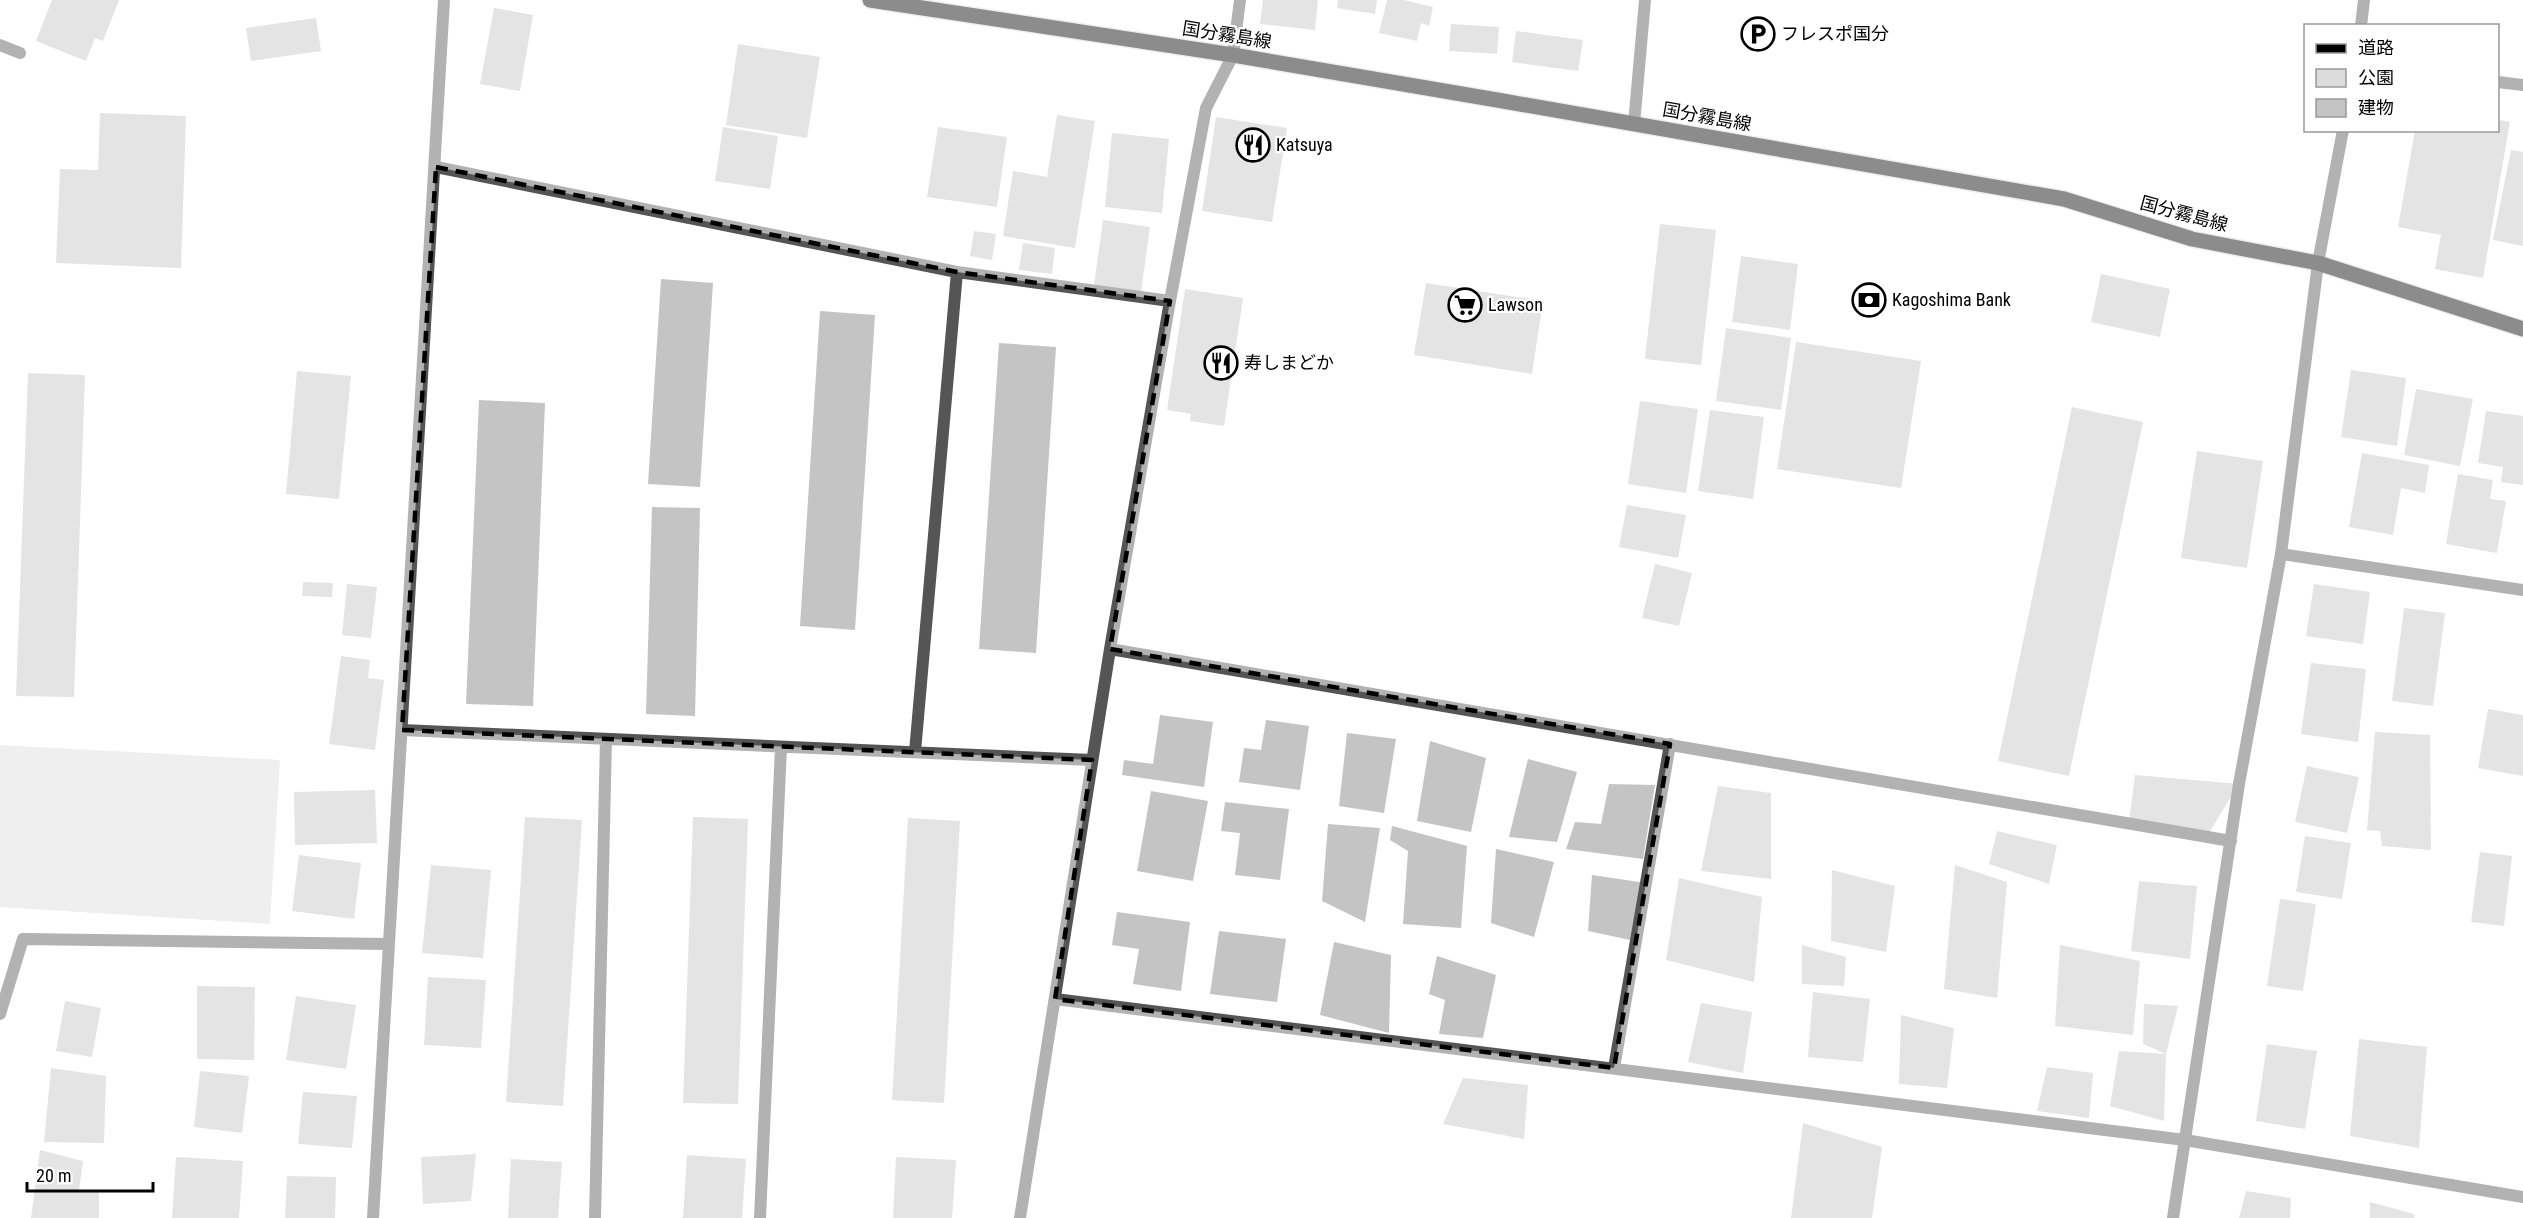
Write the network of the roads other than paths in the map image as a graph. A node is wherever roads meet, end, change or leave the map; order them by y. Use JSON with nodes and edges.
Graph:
{"nodes":[{"id":1,"x":444,"y":0,"type":"edge"},
{"id":2,"x":870,"y":0,"type":"edge"},
{"id":3,"x":1240,"y":0,"type":"edge"},
{"id":4,"x":1645,"y":0,"type":"edge"},
{"id":5,"x":2364,"y":0,"type":"edge"},
{"id":6,"x":2361,"y":24,"type":"edge"},
{"id":7,"x":0,"y":45,"type":"edge"},
{"id":8,"x":20,"y":53,"type":"dead end"},
{"id":9,"x":1233,"y":55,"type":"junction"},
{"id":10,"x":2499,"y":81,"type":"edge"},
{"id":11,"x":2523,"y":85,"type":"edge"},
{"id":12,"x":1634,"y":124,"type":"junction"},
{"id":13,"x":2343,"y":132,"type":"edge"},
{"id":14,"x":436,"y":167,"type":"junction"},
{"id":15,"x":2318,"y":263,"type":"junction"},
{"id":16,"x":957,"y":272,"type":"junction"},
{"id":17,"x":1170,"y":301,"type":"junction"},
{"id":18,"x":2523,"y":329,"type":"edge"},
{"id":19,"x":2281,"y":554,"type":"junction"},
{"id":20,"x":2523,"y":590,"type":"edge"},
{"id":21,"x":1110,"y":649,"type":"junction"},
{"id":22,"x":402,"y":730,"type":"junction"},
{"id":23,"x":606,"y":739,"type":"junction"},
{"id":24,"x":1670,"y":744,"type":"junction"},
{"id":25,"x":781,"y":747,"type":"junction"},
{"id":26,"x":915,"y":752,"type":"junction"},
{"id":27,"x":1092,"y":760,"type":"junction"},
{"id":28,"x":2231,"y":841,"type":"junction"},
{"id":29,"x":389,"y":944,"type":"junction"},
{"id":30,"x":1055,"y":999,"type":"junction"},
{"id":31,"x":0,"y":1014,"type":"edge"},
{"id":32,"x":1614,"y":1068,"type":"junction"},
{"id":33,"x":2185,"y":1140,"type":"junction"},
{"id":34,"x":2523,"y":1197,"type":"edge"},
{"id":35,"x":373,"y":1218,"type":"edge"},
{"id":36,"x":595,"y":1218,"type":"edge"},
{"id":37,"x":760,"y":1218,"type":"edge"},
{"id":38,"x":1020,"y":1218,"type":"edge"},
{"id":39,"x":2173,"y":1218,"type":"edge"}],
"edges":[{"from":1,"to":14,"type":"street"},
{"from":2,"to":9,"type":"main road","name":"国分霧島線"},
{"from":3,"to":9,"type":"street"},
{"from":4,"to":12,"type":"street"},
{"from":5,"to":6,"type":"street"},
{"from":7,"to":8,"type":"street"},
{"from":9,"to":12,"type":"main road","name":"国分霧島線"},
{"from":9,"to":17,"type":"street"},
{"from":10,"to":11,"type":"street"},
{"from":12,"to":15,"type":"main road","name":"国分霧島線"},
{"from":13,"to":15,"type":"street"},
{"from":14,"to":16,"type":"street"},
{"from":14,"to":22,"type":"street"},
{"from":15,"to":18,"type":"main road","name":"国分霧島線"},
{"from":15,"to":19,"type":"street"},
{"from":16,"to":17,"type":"street"},
{"from":16,"to":26,"type":"street"},
{"from":17,"to":21,"type":"street"},
{"from":19,"to":20,"type":"street"},
{"from":19,"to":28,"type":"street"},
{"from":21,"to":24,"type":"street"},
{"from":21,"to":27,"type":"street"},
{"from":22,"to":23,"type":"street"},
{"from":22,"to":29,"type":"street"},
{"from":23,"to":25,"type":"street"},
{"from":23,"to":36,"type":"street"},
{"from":24,"to":28,"type":"street"},
{"from":24,"to":32,"type":"street"},
{"from":25,"to":26,"type":"street"},
{"from":25,"to":37,"type":"street"},
{"from":26,"to":27,"type":"street"},
{"from":27,"to":30,"type":"street"},
{"from":28,"to":33,"type":"street"},
{"from":29,"to":31,"type":"street"},
{"from":29,"to":35,"type":"street"},
{"from":30,"to":32,"type":"street"},
{"from":30,"to":38,"type":"street"},
{"from":32,"to":33,"type":"street"},
{"from":33,"to":34,"type":"street"},
{"from":33,"to":39,"type":"street"}]}
